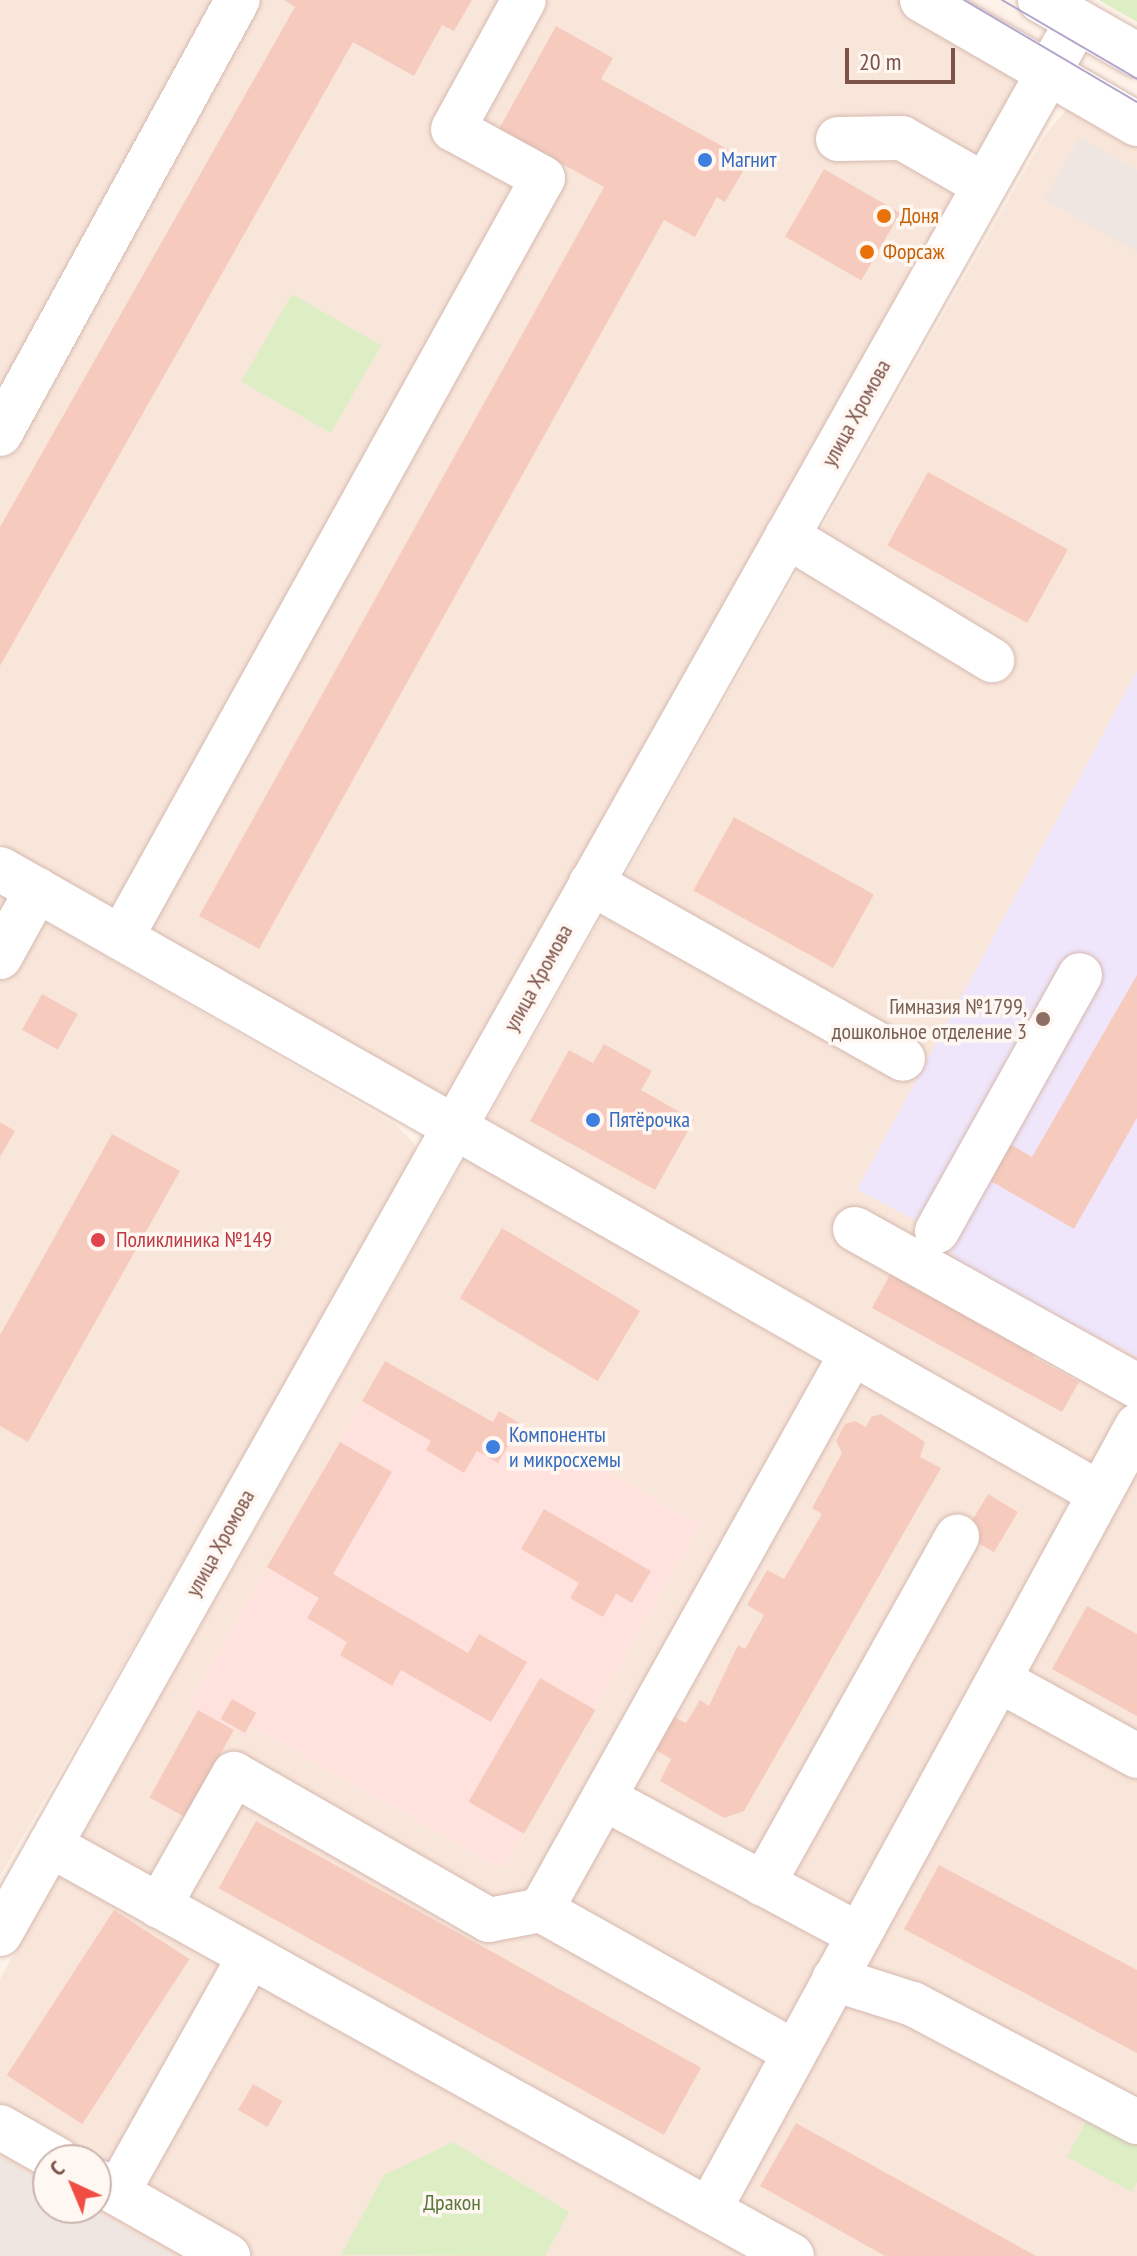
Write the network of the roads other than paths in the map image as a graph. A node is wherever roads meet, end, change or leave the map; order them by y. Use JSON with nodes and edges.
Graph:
{"nodes":[{"id":1,"x":238,"y":0,"type":"edge"},
{"id":2,"x":524,"y":0,"type":"edge"},
{"id":3,"x":922,"y":0,"type":"edge"},
{"id":4,"x":1040,"y":0,"type":"edge"},
{"id":5,"x":1077,"y":22,"type":"junction"},
{"id":6,"x":1137,"y":55,"type":"edge"},
{"id":7,"x":1046,"y":74,"type":"junction"},
{"id":8,"x":1137,"y":124,"type":"edge"},
{"id":9,"x":838,"y":139,"type":"dead end"},
{"id":10,"x":984,"y":185,"type":"junction"},
{"id":11,"x":0,"y":434,"type":"edge"},
{"id":12,"x":787,"y":536,"type":"junction"},
{"id":13,"x":992,"y":660,"type":"dead end"},
{"id":14,"x":0,"y":869,"type":"edge"},
{"id":15,"x":591,"y":883,"type":"junction"},
{"id":16,"x":37,"y":890,"type":"junction"},
{"id":17,"x":121,"y":938,"type":"junction"},
{"id":18,"x":0,"y":957,"type":"edge"},
{"id":19,"x":1080,"y":975,"type":"dead end"},
{"id":20,"x":903,"y":1059,"type":"dead end"},
{"id":21,"x":454,"y":1129,"type":"junction"},
{"id":22,"x":855,"y":1229,"type":"dead end"},
{"id":23,"x":937,"y":1231,"type":"dead end"},
{"id":24,"x":852,"y":1353,"type":"junction"},
{"id":25,"x":1137,"y":1386,"type":"edge"},
{"id":26,"x":1137,"y":1426,"type":"edge"},
{"id":27,"x":1099,"y":1493,"type":"junction"},
{"id":28,"x":957,"y":1537,"type":"dead end"},
{"id":29,"x":999,"y":1680,"type":"junction"},
{"id":30,"x":1137,"y":1756,"type":"edge"},
{"id":31,"x":615,"y":1804,"type":"dead end"},
{"id":32,"x":50,"y":1845,"type":"junction"},
{"id":33,"x":763,"y":1884,"type":"junction"},
{"id":34,"x":159,"y":1906,"type":"junction"},
{"id":35,"x":541,"y":1910,"type":"junction"},
{"id":36,"x":0,"y":1934,"type":"edge"},
{"id":37,"x":859,"y":1935,"type":"junction"},
{"id":38,"x":250,"y":1956,"type":"junction"},
{"id":39,"x":834,"y":1979,"type":"junction"},
{"id":40,"x":794,"y":2052,"type":"junction"},
{"id":41,"x":1137,"y":2122,"type":"edge"},
{"id":42,"x":0,"y":2127,"type":"edge"},
{"id":43,"x":32,"y":2145,"type":"edge"},
{"id":44,"x":112,"y":2179,"type":"edge"},
{"id":45,"x":112,"y":2190,"type":"edge"},
{"id":46,"x":709,"y":2210,"type":"junction"},
{"id":47,"x":228,"y":2256,"type":"edge"},
{"id":48,"x":792,"y":2256,"type":"edge"}],
"edges":[{"from":1,"to":11,"type":"street"},
{"from":2,"to":17,"type":"street"},
{"from":3,"to":7,"type":"street"},
{"from":4,"to":5,"type":"street"},
{"from":5,"to":6,"type":"street"},
{"from":5,"to":7,"type":"street","name":"улица Хромова"},
{"from":7,"to":8,"type":"street"},
{"from":7,"to":10,"type":"street","name":"улица Хромова"},
{"from":9,"to":10,"type":"street"},
{"from":10,"to":12,"type":"street","name":"улица Хромова"},
{"from":12,"to":13,"type":"street"},
{"from":12,"to":15,"type":"street","name":"улица Хромова"},
{"from":14,"to":16,"type":"street"},
{"from":15,"to":20,"type":"street"},
{"from":15,"to":21,"type":"street","name":"улица Хромова"},
{"from":16,"to":17,"type":"street"},
{"from":16,"to":18,"type":"street"},
{"from":17,"to":21,"type":"street"},
{"from":19,"to":23,"type":"street"},
{"from":21,"to":24,"type":"street"},
{"from":21,"to":32,"type":"street","name":"улица Хромова"},
{"from":22,"to":25,"type":"street"},
{"from":24,"to":27,"type":"street"},
{"from":24,"to":35,"type":"street"},
{"from":26,"to":27,"type":"street"},
{"from":27,"to":29,"type":"street"},
{"from":28,"to":33,"type":"street"},
{"from":29,"to":30,"type":"street"},
{"from":29,"to":37,"type":"street"},
{"from":31,"to":33,"type":"street"},
{"from":32,"to":34,"type":"street"},
{"from":32,"to":36,"type":"street","name":"улица Хромова"},
{"from":33,"to":37,"type":"street"},
{"from":34,"to":35,"type":"street"},
{"from":34,"to":38,"type":"street"},
{"from":35,"to":40,"type":"street"},
{"from":37,"to":39,"type":"street"},
{"from":38,"to":44,"type":"street"},
{"from":38,"to":46,"type":"street"},
{"from":39,"to":40,"type":"street"},
{"from":39,"to":41,"type":"street"},
{"from":40,"to":46,"type":"street"},
{"from":42,"to":43,"type":"street"},
{"from":45,"to":47,"type":"street"},
{"from":46,"to":48,"type":"street"}]}
